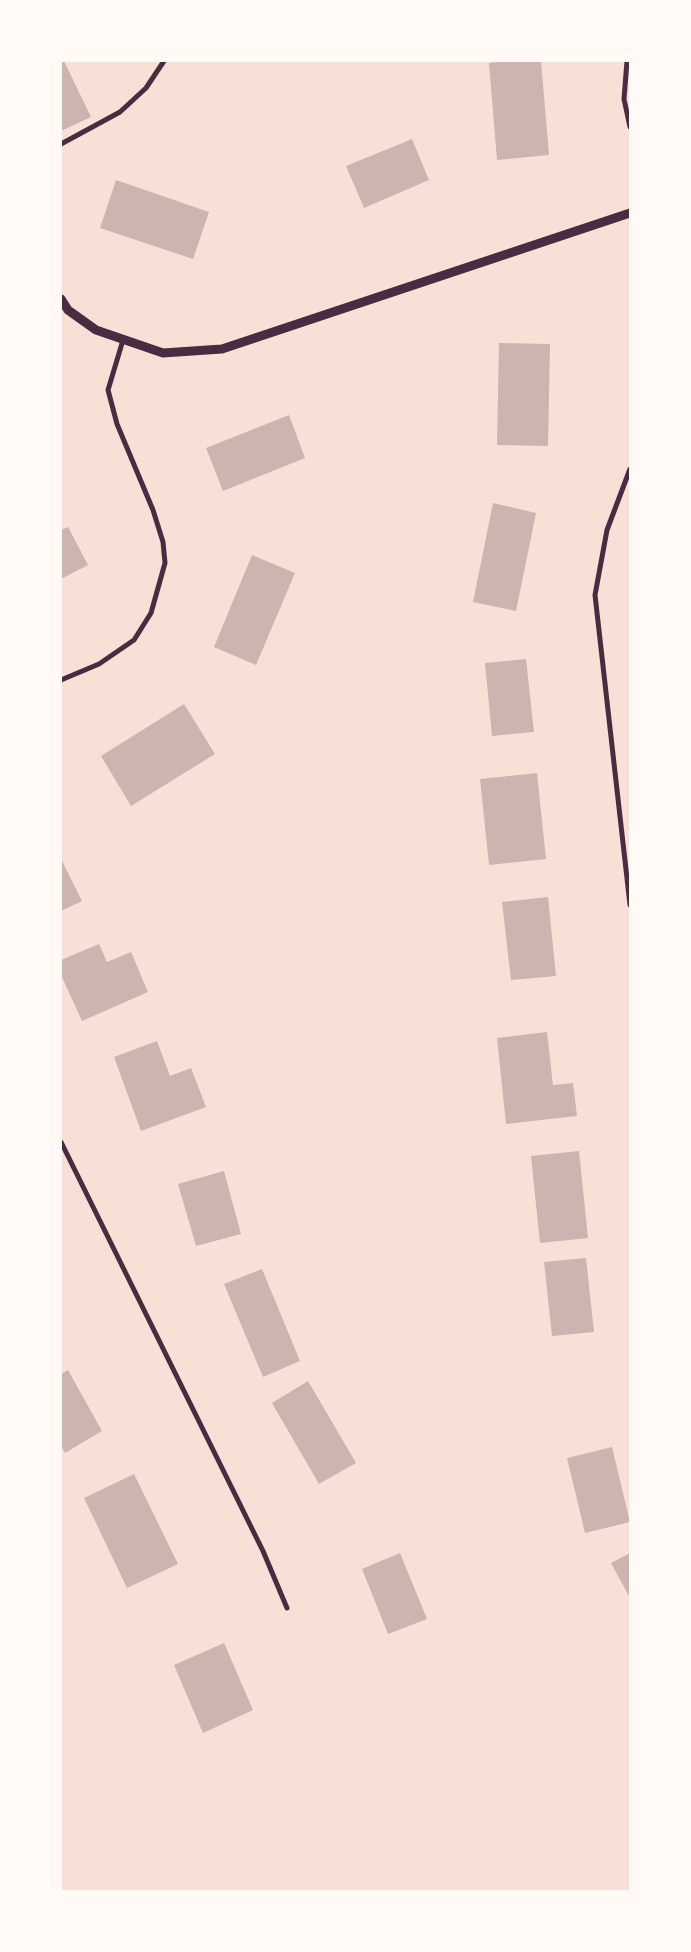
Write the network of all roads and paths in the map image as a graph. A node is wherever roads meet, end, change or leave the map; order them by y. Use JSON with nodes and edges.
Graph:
{"nodes":[{"id":1,"x":164,"y":61,"type":"edge"},
{"id":2,"x":627,"y":61,"type":"edge"},
{"id":3,"x":630,"y":127,"type":"edge"},
{"id":4,"x":61,"y":144,"type":"edge"},
{"id":5,"x":630,"y":213,"type":"edge"},
{"id":6,"x":61,"y":299,"type":"edge"},
{"id":7,"x":122,"y":340,"type":"junction"},
{"id":8,"x":630,"y":469,"type":"edge"},
{"id":9,"x":61,"y":680,"type":"edge"},
{"id":10,"x":630,"y":905,"type":"edge"},
{"id":11,"x":61,"y":1142,"type":"edge"},
{"id":12,"x":287,"y":1608,"type":"dead end"}],
"edges":[{"from":1,"to":4,"type":"street"},
{"from":2,"to":3,"type":"street"},
{"from":5,"to":7,"type":"street"},
{"from":6,"to":7,"type":"street"},
{"from":7,"to":9,"type":"street"},
{"from":8,"to":10,"type":"street"},
{"from":11,"to":12,"type":"street"}]}
